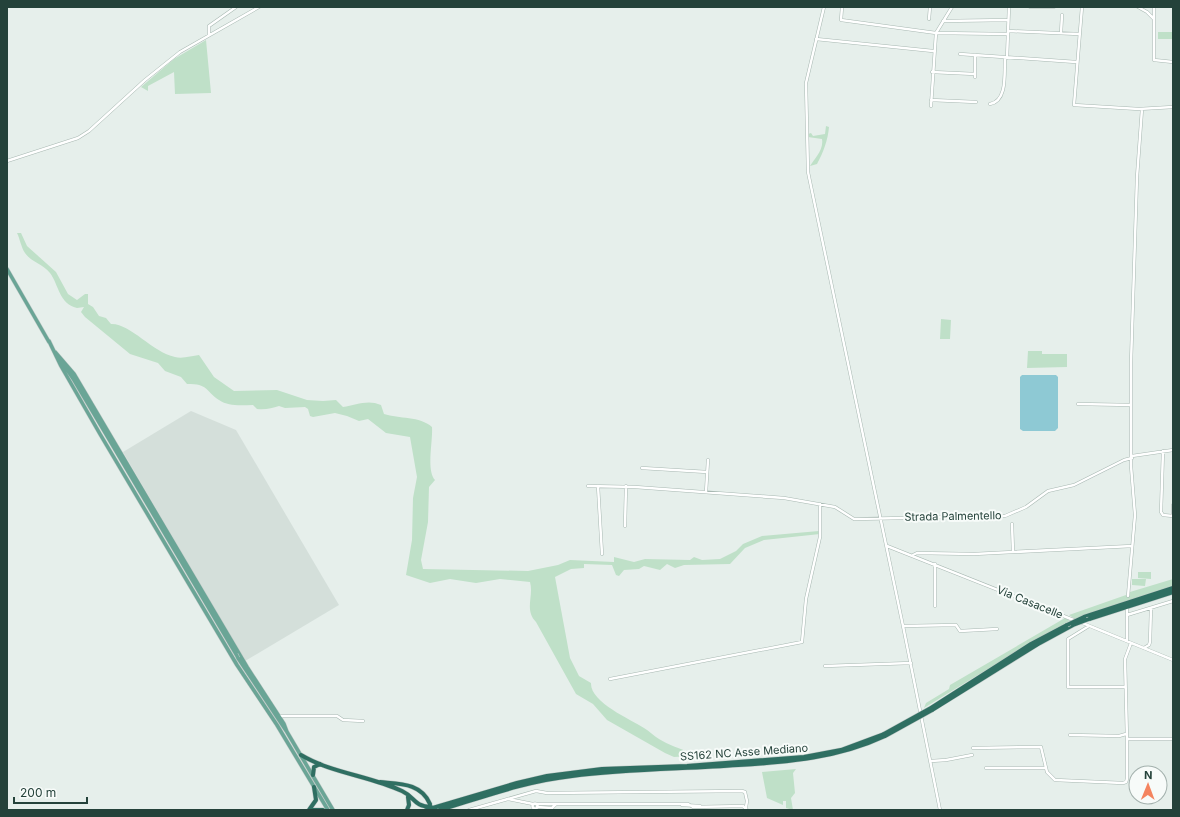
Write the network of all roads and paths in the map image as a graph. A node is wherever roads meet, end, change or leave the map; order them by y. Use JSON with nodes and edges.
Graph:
{"nodes":[{"id":1,"x":236,"y":7,"type":"edge"},
{"id":2,"x":259,"y":7,"type":"edge"},
{"id":3,"x":824,"y":7,"type":"edge"},
{"id":4,"x":842,"y":7,"type":"edge"},
{"id":5,"x":930,"y":7,"type":"edge"},
{"id":6,"x":952,"y":7,"type":"edge"},
{"id":7,"x":1009,"y":7,"type":"edge"},
{"id":8,"x":1030,"y":7,"type":"edge"},
{"id":9,"x":1054,"y":7,"type":"edge"},
{"id":10,"x":1082,"y":7,"type":"edge"},
{"id":11,"x":1139,"y":7,"type":"edge"},
{"id":12,"x":1154,"y":7,"type":"edge"},
{"id":13,"x":1145,"y":8,"type":"edge"},
{"id":14,"x":1062,"y":15,"type":"dead end"},
{"id":15,"x":929,"y":19,"type":"dead end"},
{"id":16,"x":1154,"y":19,"type":"junction"},
{"id":17,"x":943,"y":20,"type":"junction"},
{"id":18,"x":1008,"y":20,"type":"junction"},
{"id":19,"x":1008,"y":32,"type":"junction"},
{"id":20,"x":936,"y":33,"type":"junction"},
{"id":21,"x":1061,"y":33,"type":"junction"},
{"id":22,"x":1079,"y":34,"type":"junction"},
{"id":23,"x":209,"y":35,"type":"junction"},
{"id":24,"x":816,"y":40,"type":"junction"},
{"id":25,"x":933,"y":51,"type":"junction"},
{"id":26,"x":960,"y":54,"type":"dead end"},
{"id":27,"x":975,"y":55,"type":"junction"},
{"id":28,"x":1006,"y":58,"type":"junction"},
{"id":29,"x":1076,"y":62,"type":"junction"},
{"id":30,"x":1173,"y":62,"type":"edge"},
{"id":31,"x":932,"y":72,"type":"junction"},
{"id":32,"x":931,"y":100,"type":"junction"},
{"id":33,"x":975,"y":101,"type":"dead end"},
{"id":34,"x":990,"y":104,"type":"dead end"},
{"id":35,"x":931,"y":106,"type":"dead end"},
{"id":36,"x":1173,"y":107,"type":"edge"},
{"id":37,"x":1142,"y":109,"type":"junction"},
{"id":38,"x":7,"y":160,"type":"edge"},
{"id":39,"x":7,"y":269,"type":"edge"},
{"id":40,"x":49,"y":341,"type":"junction"},
{"id":41,"x":1078,"y":404,"type":"dead end"},
{"id":42,"x":1131,"y":404,"type":"junction"},
{"id":43,"x":1173,"y":450,"type":"edge"},
{"id":44,"x":1163,"y":451,"type":"junction"},
{"id":45,"x":1132,"y":457,"type":"junction"},
{"id":46,"x":708,"y":460,"type":"dead end"},
{"id":47,"x":642,"y":468,"type":"dead end"},
{"id":48,"x":707,"y":472,"type":"junction"},
{"id":49,"x":588,"y":486,"type":"dead end"},
{"id":50,"x":598,"y":486,"type":"junction"},
{"id":51,"x":626,"y":486,"type":"junction"},
{"id":52,"x":706,"y":492,"type":"junction"},
{"id":53,"x":820,"y":504,"type":"junction"},
{"id":54,"x":1173,"y":505,"type":"edge"},
{"id":55,"x":1173,"y":516,"type":"edge"},
{"id":56,"x":881,"y":518,"type":"junction"},
{"id":57,"x":1012,"y":524,"type":"dead end"},
{"id":58,"x":625,"y":526,"type":"dead end"},
{"id":59,"x":886,"y":546,"type":"junction"},
{"id":60,"x":1132,"y":546,"type":"junction"},
{"id":61,"x":1013,"y":552,"type":"junction"},
{"id":62,"x":602,"y":554,"type":"dead end"},
{"id":63,"x":913,"y":555,"type":"junction"},
{"id":64,"x":935,"y":564,"type":"junction"},
{"id":65,"x":1173,"y":588,"type":"edge"},
{"id":66,"x":1173,"y":592,"type":"edge"},
{"id":67,"x":1128,"y":596,"type":"dead end"},
{"id":68,"x":1173,"y":601,"type":"edge"},
{"id":69,"x":935,"y":606,"type":"dead end"},
{"id":70,"x":1151,"y":608,"type":"junction"},
{"id":71,"x":1127,"y":609,"type":"dead end"},
{"id":72,"x":1127,"y":615,"type":"junction"},
{"id":73,"x":903,"y":626,"type":"junction"},
{"id":74,"x":1089,"y":626,"type":"junction"},
{"id":75,"x":997,"y":629,"type":"dead end"},
{"id":76,"x":1129,"y":642,"type":"junction"},
{"id":77,"x":1144,"y":648,"type":"junction"},
{"id":78,"x":237,"y":657,"type":"junction"},
{"id":79,"x":1173,"y":660,"type":"edge"},
{"id":80,"x":911,"y":663,"type":"junction"},
{"id":81,"x":825,"y":666,"type":"dead end"},
{"id":82,"x":610,"y":679,"type":"dead end"},
{"id":83,"x":1124,"y":687,"type":"junction"},
{"id":84,"x":932,"y":709,"type":"junction"},
{"id":85,"x":279,"y":716,"type":"junction"},
{"id":86,"x":363,"y":721,"type":"dead end"},
{"id":87,"x":287,"y":732,"type":"junction"},
{"id":88,"x":1126,"y":734,"type":"junction"},
{"id":89,"x":1070,"y":735,"type":"dead end"},
{"id":90,"x":1127,"y":739,"type":"junction"},
{"id":91,"x":1173,"y":739,"type":"edge"},
{"id":92,"x":973,"y":748,"type":"dead end"},
{"id":93,"x":301,"y":755,"type":"junction"},
{"id":94,"x":972,"y":755,"type":"dead end"},
{"id":95,"x":931,"y":761,"type":"junction"},
{"id":96,"x":320,"y":764,"type":"junction"},
{"id":97,"x":986,"y":768,"type":"dead end"},
{"id":98,"x":1045,"y":768,"type":"junction"},
{"id":99,"x":313,"y":775,"type":"junction"},
{"id":100,"x":374,"y":781,"type":"junction"},
{"id":101,"x":314,"y":787,"type":"junction"},
{"id":102,"x":497,"y":791,"type":"junction"},
{"id":103,"x":408,"y":796,"type":"junction"},
{"id":104,"x":508,"y":799,"type":"junction"},
{"id":105,"x":690,"y":805,"type":"junction"},
{"id":106,"x":431,"y":806,"type":"junction"},
{"id":107,"x":534,"y":806,"type":"edge"},
{"id":108,"x":746,"y":809,"type":"edge"},
{"id":109,"x":309,"y":810,"type":"edge"},
{"id":110,"x":312,"y":810,"type":"edge"},
{"id":111,"x":323,"y":810,"type":"edge"},
{"id":112,"x":328,"y":810,"type":"edge"},
{"id":113,"x":333,"y":810,"type":"edge"},
{"id":114,"x":407,"y":810,"type":"edge"},
{"id":115,"x":426,"y":810,"type":"edge"},
{"id":116,"x":440,"y":810,"type":"edge"},
{"id":117,"x":469,"y":810,"type":"edge"},
{"id":118,"x":690,"y":810,"type":"edge"},
{"id":119,"x":940,"y":810,"type":"edge"}],
"edges":[{"from":1,"to":23,"type":"street"},
{"from":2,"to":23,"type":"street"},
{"from":3,"to":24,"type":"street"},
{"from":4,"to":20,"type":"street"},
{"from":5,"to":15,"type":"street"},
{"from":6,"to":17,"type":"street"},
{"from":7,"to":18,"type":"street"},
{"from":8,"to":9,"type":"street"},
{"from":10,"to":22,"type":"street"},
{"from":11,"to":13,"type":"street"},
{"from":12,"to":16,"type":"street"},
{"from":13,"to":16,"type":"street"},
{"from":14,"to":21,"type":"street"},
{"from":16,"to":30,"type":"street"},
{"from":17,"to":18,"type":"street"},
{"from":17,"to":20,"type":"street"},
{"from":18,"to":19,"type":"street"},
{"from":19,"to":20,"type":"street"},
{"from":19,"to":21,"type":"street"},
{"from":19,"to":28,"type":"street"},
{"from":20,"to":25,"type":"street"},
{"from":21,"to":22,"type":"street"},
{"from":22,"to":29,"type":"street"},
{"from":23,"to":38,"type":"street"},
{"from":24,"to":25,"type":"street"},
{"from":24,"to":56,"type":"street"},
{"from":25,"to":31,"type":"street"},
{"from":26,"to":27,"type":"street"},
{"from":27,"to":28,"type":"street"},
{"from":27,"to":31,"type":"street"},
{"from":28,"to":29,"type":"street"},
{"from":28,"to":34,"type":"street"},
{"from":29,"to":37,"type":"street"},
{"from":31,"to":32,"type":"street"},
{"from":32,"to":33,"type":"street"},
{"from":32,"to":35,"type":"street"},
{"from":36,"to":37,"type":"street"},
{"from":37,"to":42,"type":"street"},
{"from":39,"to":40,"type":"main road"},
{"from":40,"to":78,"type":"main road"},
{"from":40,"to":78,"type":"main road"},
{"from":41,"to":42,"type":"street"},
{"from":42,"to":45,"type":"street"},
{"from":43,"to":44,"type":"street","name":"Strada Palmentello"},
{"from":44,"to":45,"type":"street","name":"Strada Palmentello"},
{"from":44,"to":55,"type":"street"},
{"from":45,"to":56,"type":"street","name":"Strada Palmentello"},
{"from":45,"to":60,"type":"street"},
{"from":46,"to":48,"type":"street"},
{"from":47,"to":48,"type":"street"},
{"from":48,"to":52,"type":"street"},
{"from":49,"to":50,"type":"street","name":"Strada Palmentello"},
{"from":50,"to":51,"type":"street","name":"Strada Palmentello"},
{"from":50,"to":62,"type":"street"},
{"from":51,"to":52,"type":"street","name":"Strada Palmentello"},
{"from":51,"to":58,"type":"street"},
{"from":52,"to":53,"type":"street","name":"Strada Palmentello"},
{"from":53,"to":56,"type":"street","name":"Strada Palmentello"},
{"from":53,"to":82,"type":"street"},
{"from":54,"to":55,"type":"street"},
{"from":56,"to":59,"type":"street"},
{"from":57,"to":61,"type":"street"},
{"from":59,"to":63,"type":"street","name":"Via Casacelle"},
{"from":59,"to":73,"type":"street"},
{"from":60,"to":61,"type":"street"},
{"from":60,"to":67,"type":"street"},
{"from":61,"to":63,"type":"street"},
{"from":63,"to":64,"type":"street","name":"Via Casacelle"},
{"from":64,"to":69,"type":"street"},
{"from":64,"to":74,"type":"street","name":"Via Casacelle"},
{"from":65,"to":84,"type":"highway","name":"SS162 NC Asse Mediano","bridge":true},
{"from":66,"to":84,"type":"highway","name":"SS162 NC Asse Mediano","bridge":true},
{"from":68,"to":70,"type":"street"},
{"from":70,"to":72,"type":"street"},
{"from":70,"to":77,"type":"street"},
{"from":71,"to":72,"type":"street"},
{"from":72,"to":76,"type":"street"},
{"from":73,"to":75,"type":"street"},
{"from":73,"to":80,"type":"street"},
{"from":74,"to":76,"type":"street","name":"Via Casacelle"},
{"from":74,"to":83,"type":"street"},
{"from":76,"to":77,"type":"street","name":"Via Casacelle"},
{"from":76,"to":83,"type":"street"},
{"from":77,"to":79,"type":"street","name":"Via Casacelle"},
{"from":78,"to":85,"type":"main road"},
{"from":78,"to":87,"type":"main road"},
{"from":78,"to":101,"type":"main road"},
{"from":80,"to":81,"type":"street"},
{"from":80,"to":95,"type":"street"},
{"from":83,"to":88,"type":"street"},
{"from":84,"to":102,"type":"highway","name":"SS162 NC Asse Mediano","bridge":true},
{"from":85,"to":86,"type":"street"},
{"from":85,"to":87,"type":"main road"},
{"from":87,"to":93,"type":"main road"},
{"from":88,"to":89,"type":"street"},
{"from":88,"to":90,"type":"street"},
{"from":90,"to":91,"type":"street"},
{"from":90,"to":98,"type":"street"},
{"from":92,"to":98,"type":"street"},
{"from":93,"to":96,"type":"highway"},
{"from":93,"to":99,"type":"main road"},
{"from":94,"to":95,"type":"street"},
{"from":95,"to":119,"type":"street"},
{"from":96,"to":99,"type":"highway"},
{"from":96,"to":100,"type":"highway"},
{"from":97,"to":98,"type":"street"},
{"from":99,"to":113,"type":"main road"},
{"from":100,"to":103,"type":"highway"},
{"from":100,"to":106,"type":"highway"},
{"from":101,"to":109,"type":"highway"},
{"from":101,"to":112,"type":"main road"},
{"from":102,"to":106,"type":"highway","name":"SS162 NC Asse Mediano"},
{"from":102,"to":116,"type":"highway","name":"SS162 NC Asse Mediano"},
{"from":103,"to":106,"type":"highway"},
{"from":103,"to":114,"type":"highway"},
{"from":104,"to":107,"type":"street"},
{"from":104,"to":108,"type":"street"},
{"from":104,"to":117,"type":"street"},
{"from":105,"to":107,"type":"street"},
{"from":105,"to":108,"type":"street"},
{"from":105,"to":118,"type":"street"},
{"from":106,"to":115,"type":"highway","name":"SS162 NC Asse Mediano"},
{"from":110,"to":111,"type":"highway"}]}
